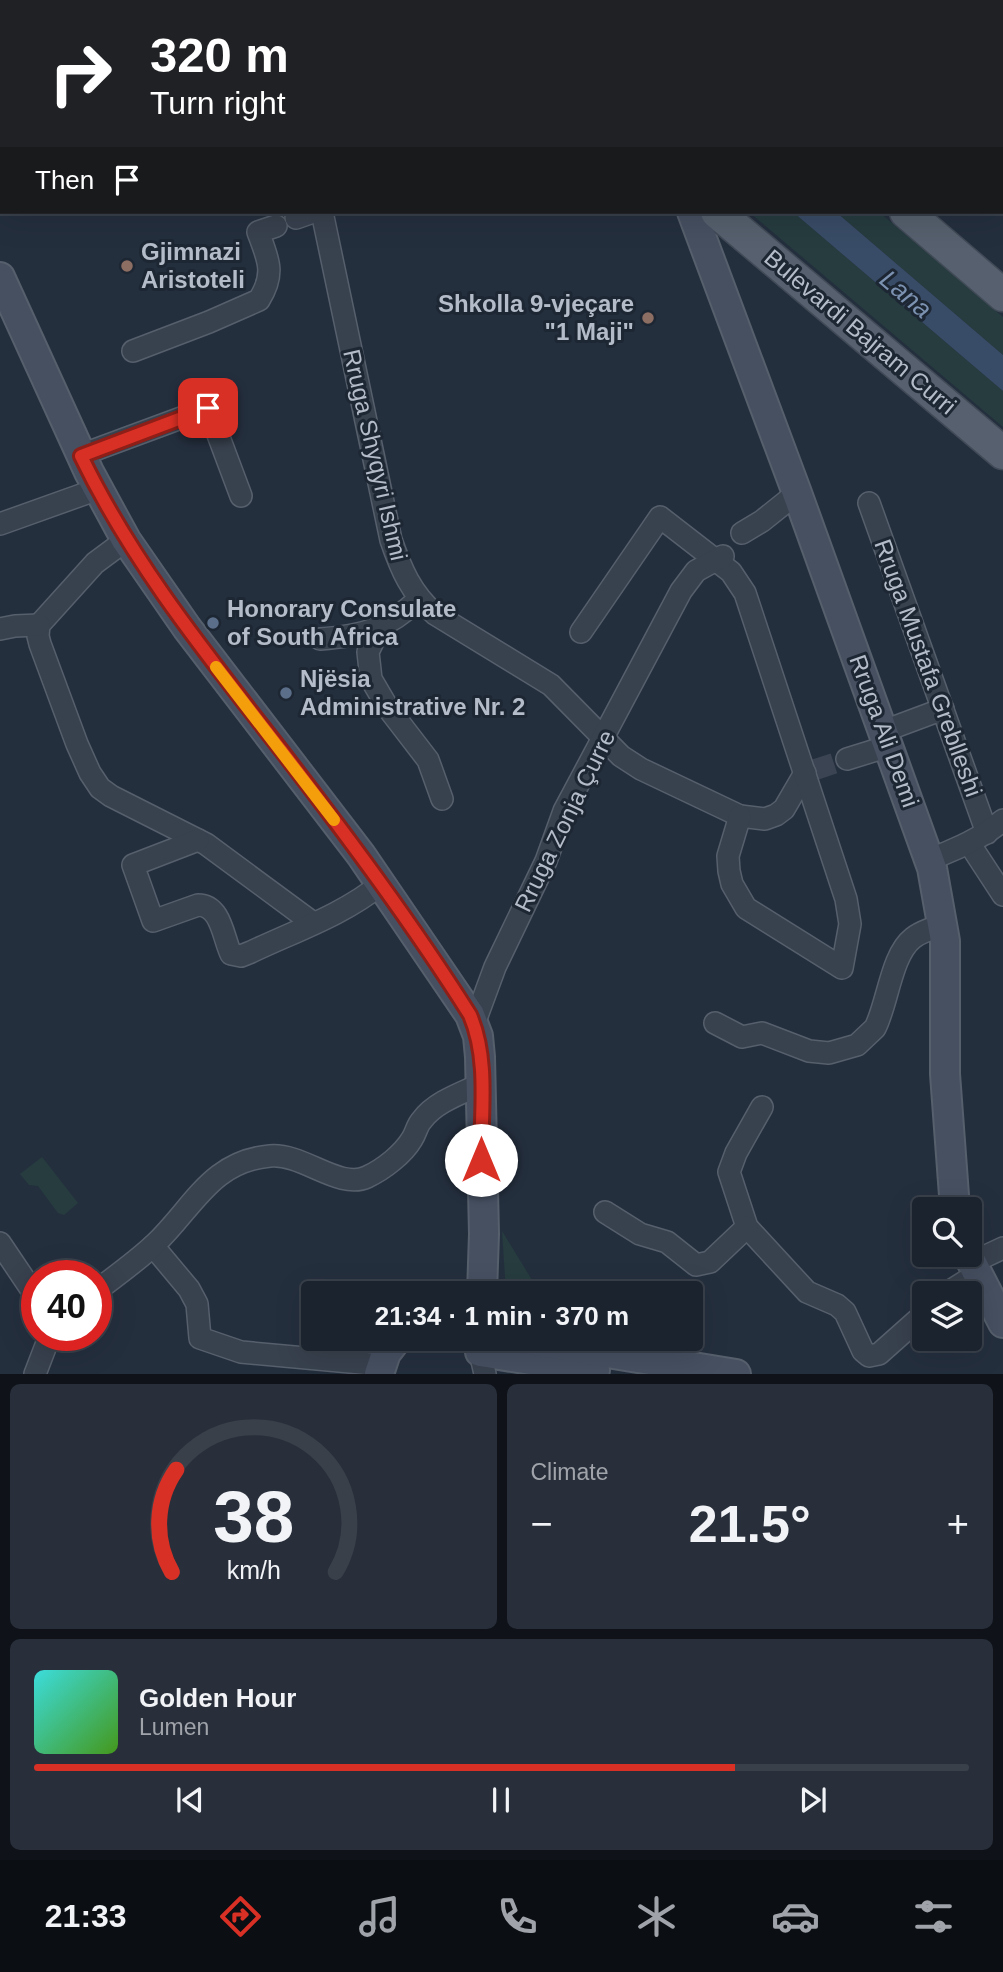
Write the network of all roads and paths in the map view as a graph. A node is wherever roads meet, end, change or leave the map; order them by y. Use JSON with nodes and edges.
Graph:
{"nodes":[{"id":1,"x":322,"y":214,"type":"edge"},
{"id":2,"x":693,"y":214,"type":"edge"},
{"id":3,"x":719,"y":214,"type":"edge"},
{"id":4,"x":908,"y":214,"type":"edge"},
{"id":5,"x":276,"y":226,"type":"dead end"},
{"id":6,"x":747,"y":237,"type":"junction"},
{"id":7,"x":716,"y":272,"type":"junction"},
{"id":8,"x":0,"y":277,"type":"edge"},
{"id":9,"x":1003,"y":295,"type":"edge"},
{"id":10,"x":134,"y":351,"type":"dead end"},
{"id":11,"x":1003,"y":453,"type":"edge"},
{"id":12,"x":81,"y":456,"type":"junction"},
{"id":13,"x":98,"y":489,"type":"junction"},
{"id":14,"x":797,"y":493,"type":"junction"},
{"id":15,"x":241,"y":496,"type":"dead end"},
{"id":16,"x":869,"y":503,"type":"dead end"},
{"id":17,"x":0,"y":524,"type":"edge"},
{"id":18,"x":742,"y":533,"type":"dead end"},
{"id":19,"x":126,"y":540,"type":"junction"},
{"id":20,"x":720,"y":558,"type":"junction"},
{"id":21,"x":419,"y":599,"type":"junction"},
{"id":22,"x":39,"y":625,"type":"junction"},
{"id":23,"x":0,"y":629,"type":"edge"},
{"id":24,"x":379,"y":629,"type":"junction"},
{"id":25,"x":581,"y":632,"type":"dead end"},
{"id":26,"x":320,"y":639,"type":"dead end"},
{"id":27,"x":943,"y":709,"type":"junction"},
{"id":28,"x":603,"y":738,"type":"junction"},
{"id":29,"x":887,"y":738,"type":"junction"},
{"id":30,"x":847,"y":760,"type":"tunnel mouth"},
{"id":31,"x":810,"y":772,"type":"junction"},
{"id":32,"x":442,"y":799,"type":"dead end"},
{"id":33,"x":740,"y":816,"type":"junction"},
{"id":34,"x":986,"y":832,"type":"edge"},
{"id":35,"x":198,"y":840,"type":"junction"},
{"id":36,"x":929,"y":860,"type":"junction"},
{"id":37,"x":381,"y":884,"type":"junction"},
{"id":38,"x":1003,"y":895,"type":"edge"},
{"id":39,"x":313,"y":923,"type":"junction"},
{"id":40,"x":944,"y":925,"type":"junction"},
{"id":41,"x":715,"y":1023,"type":"dead end"},
{"id":42,"x":474,"y":1024,"type":"junction"},
{"id":43,"x":481,"y":1084,"type":"junction"},
{"id":44,"x":762,"y":1107,"type":"dead end"},
{"id":45,"x":954,"y":1197,"type":"edge"},
{"id":46,"x":604,"y":1212,"type":"dead end"},
{"id":47,"x":747,"y":1227,"type":"junction"},
{"id":48,"x":0,"y":1243,"type":"edge"},
{"id":49,"x":153,"y":1245,"type":"junction"},
{"id":50,"x":1003,"y":1248,"type":"edge"},
{"id":51,"x":982,"y":1259,"type":"edge"},
{"id":52,"x":969,"y":1267,"type":"edge"},
{"id":53,"x":974,"y":1267,"type":"edge"},
{"id":54,"x":21,"y":1274,"type":"edge"},
{"id":55,"x":112,"y":1278,"type":"edge"},
{"id":56,"x":483,"y":1281,"type":"edge"},
{"id":57,"x":957,"y":1281,"type":"edge"},
{"id":58,"x":1003,"y":1323,"type":"edge"},
{"id":59,"x":912,"y":1325,"type":"edge"},
{"id":60,"x":44,"y":1351,"type":"edge"},
{"id":61,"x":388,"y":1351,"type":"edge"},
{"id":62,"x":595,"y":1351,"type":"edge"},
{"id":63,"x":481,"y":1355,"type":"edge"},
{"id":64,"x":380,"y":1369,"type":"edge"},
{"id":65,"x":35,"y":1374,"type":"edge"},
{"id":66,"x":615,"y":1374,"type":"edge"},
{"id":67,"x":736,"y":1374,"type":"edge"}],
"edges":[{"from":1,"to":21,"type":"street","name":"Rruga Shyqyri Ishmi"},
{"from":2,"to":7,"type":"street","name":"Rruga Ali Demi"},
{"from":3,"to":6,"type":"main road","name":"Bulevardi Bajram Curri"},
{"from":4,"to":9,"type":"main road"},
{"from":5,"to":10,"type":"street"},
{"from":6,"to":7,"type":"street"},
{"from":6,"to":11,"type":"main road","name":"Bulevardi Bajram Curri"},
{"from":7,"to":14,"type":"street","name":"Rruga Ali Demi"},
{"from":8,"to":12,"type":"street"},
{"from":12,"to":13,"type":"street"},
{"from":12,"to":15,"type":"street"},
{"from":13,"to":17,"type":"street"},
{"from":13,"to":19,"type":"street"},
{"from":14,"to":18,"type":"street"},
{"from":14,"to":29,"type":"street","name":"Rruga Ali Demi"},
{"from":16,"to":27,"type":"street","name":"Rruga Mustafa Greblleshi"},
{"from":19,"to":22,"type":"street"},
{"from":19,"to":37,"type":"street"},
{"from":20,"to":25,"type":"street"},
{"from":20,"to":28,"type":"street","name":"Rruga Zonja Çurre"},
{"from":20,"to":31,"type":"street"},
{"from":21,"to":24,"type":"street"},
{"from":21,"to":28,"type":"street","name":"Rruga Shyqyri Ishmi"},
{"from":22,"to":23,"type":"street"},
{"from":22,"to":35,"type":"street"},
{"from":24,"to":26,"type":"street"},
{"from":24,"to":32,"type":"street"},
{"from":27,"to":29,"type":"street"},
{"from":27,"to":34,"type":"street","name":"Rruga Mustafa Greblleshi"},
{"from":28,"to":33,"type":"street","name":"Rruga Shyqyri Ishmi"},
{"from":28,"to":42,"type":"street","name":"Rruga Zonja Çurre"},
{"from":29,"to":30,"type":"street"},
{"from":29,"to":36,"type":"street","name":"Rruga Ali Demi"},
{"from":31,"to":33,"type":"street","name":"Rruga Shyqyri Ishmi"},
{"from":31,"to":33,"type":"street"},
{"from":34,"to":36,"type":"street"},
{"from":34,"to":38,"type":"street","name":"Rruga Mustafa Greblleshi"},
{"from":35,"to":39,"type":"street"},
{"from":35,"to":39,"type":"street"},
{"from":36,"to":40,"type":"street","name":"Rruga Ali Demi"},
{"from":37,"to":39,"type":"street"},
{"from":37,"to":42,"type":"street"},
{"from":40,"to":41,"type":"street"},
{"from":40,"to":45,"type":"street","name":"Rruga Ali Demi"},
{"from":42,"to":43,"type":"street"},
{"from":43,"to":49,"type":"street"},
{"from":43,"to":56,"type":"street"},
{"from":44,"to":47,"type":"street"},
{"from":46,"to":47,"type":"street"},
{"from":47,"to":59,"type":"street"},
{"from":48,"to":54,"type":"street"},
{"from":49,"to":55,"type":"street"},
{"from":49,"to":64,"type":"street"},
{"from":50,"to":51,"type":"street"},
{"from":52,"to":57,"type":"street"},
{"from":53,"to":58,"type":"street"},
{"from":60,"to":65,"type":"street"},
{"from":61,"to":64,"type":"street"},
{"from":62,"to":67,"type":"street"},
{"from":63,"to":66,"type":"street"}]}
